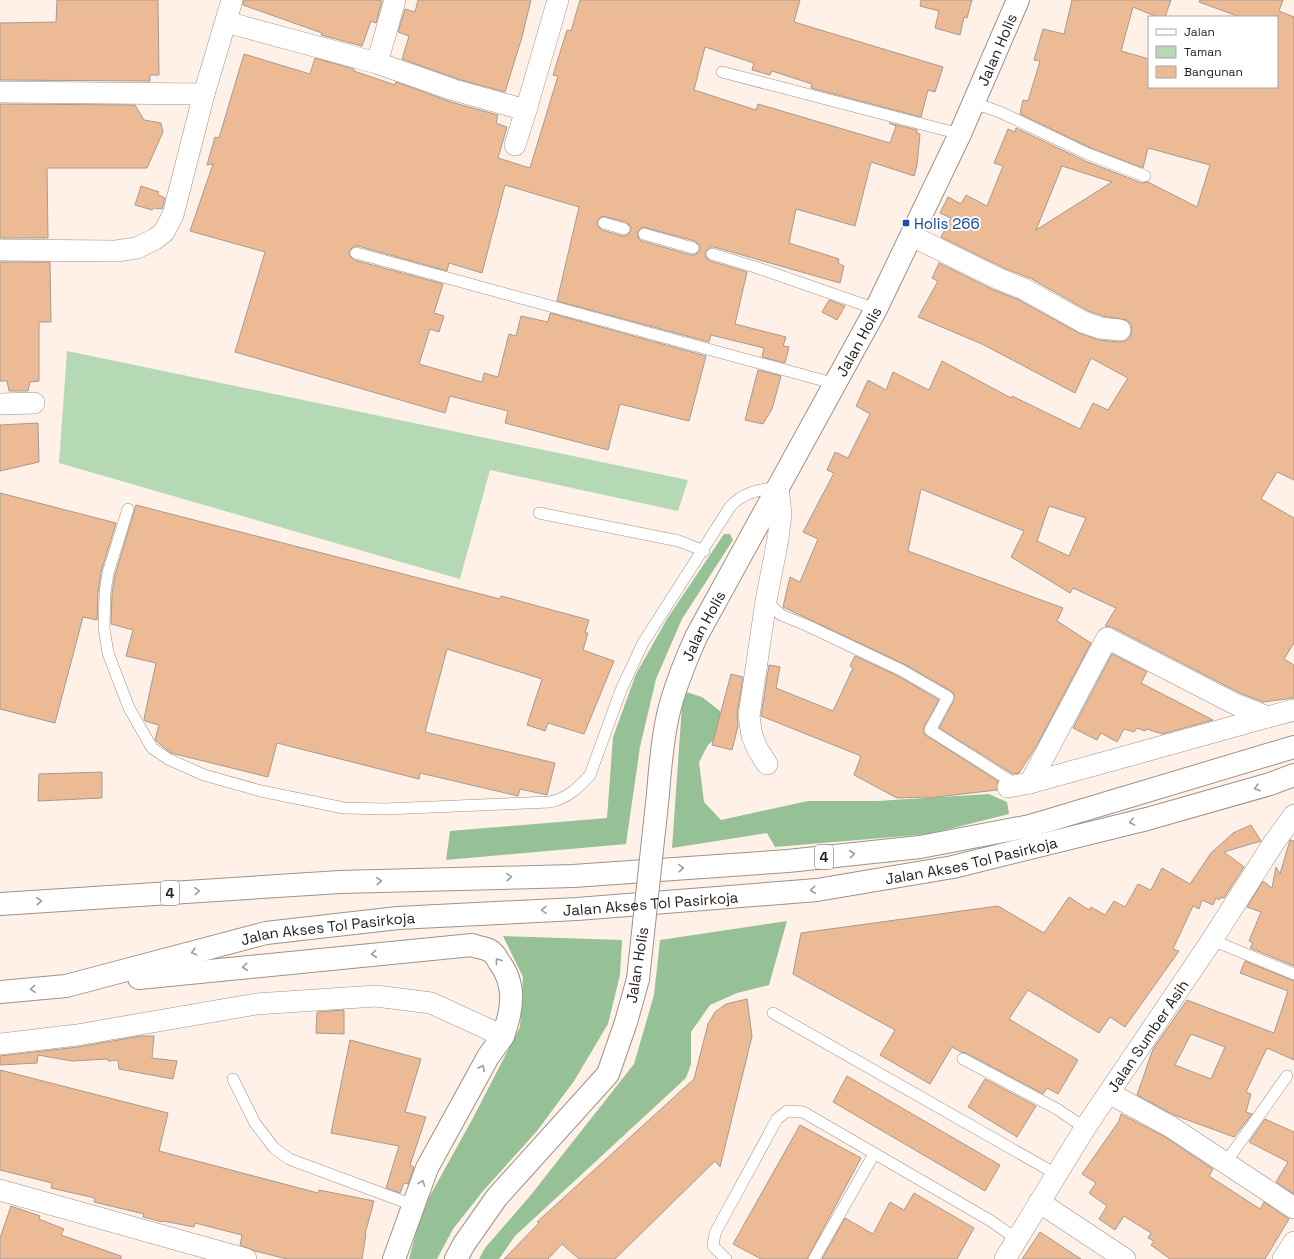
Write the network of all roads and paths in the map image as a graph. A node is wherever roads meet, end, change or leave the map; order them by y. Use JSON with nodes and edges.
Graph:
{"nodes":[{"id":1,"x":232,"y":0,"type":"edge"},
{"id":2,"x":395,"y":0,"type":"edge"},
{"id":3,"x":558,"y":0,"type":"edge"},
{"id":4,"x":1018,"y":0,"type":"edge"},
{"id":5,"x":226,"y":22,"type":"junction"},
{"id":6,"x":377,"y":63,"type":"junction"},
{"id":7,"x":722,"y":72,"type":"dead end"},
{"id":8,"x":0,"y":92,"type":"edge"},
{"id":9,"x":204,"y":94,"type":"junction"},
{"id":10,"x":974,"y":103,"type":"junction"},
{"id":11,"x":526,"y":110,"type":"junction"},
{"id":12,"x":960,"y":134,"type":"junction"},
{"id":13,"x":514,"y":145,"type":"dead end"},
{"id":14,"x":1145,"y":176,"type":"dead end"},
{"id":15,"x":604,"y":223,"type":"dead end"},
{"id":16,"x":624,"y":229,"type":"dead end"},
{"id":17,"x":644,"y":234,"type":"dead end"},
{"id":18,"x":912,"y":236,"type":"junction"},
{"id":19,"x":693,"y":248,"type":"dead end"},
{"id":20,"x":0,"y":250,"type":"edge"},
{"id":21,"x":356,"y":253,"type":"dead end"},
{"id":22,"x":712,"y":254,"type":"dead end"},
{"id":23,"x":876,"y":309,"type":"junction"},
{"id":24,"x":1120,"y":330,"type":"dead end"},
{"id":25,"x":836,"y":384,"type":"junction"},
{"id":26,"x":34,"y":403,"type":"dead end"},
{"id":27,"x":0,"y":404,"type":"edge"},
{"id":28,"x":778,"y":487,"type":"junction"},
{"id":29,"x":128,"y":509,"type":"dead end"},
{"id":30,"x":539,"y":513,"type":"dead end"},
{"id":31,"x":704,"y":550,"type":"junction"},
{"id":32,"x":766,"y":601,"type":"junction"},
{"id":33,"x":1294,"y":710,"type":"edge"},
{"id":34,"x":1268,"y":717,"type":"junction"},
{"id":35,"x":1294,"y":746,"type":"edge"},
{"id":36,"x":767,"y":764,"type":"dead end"},
{"id":37,"x":1294,"y":775,"type":"edge"},
{"id":38,"x":1019,"y":785,"type":"junction"},
{"id":39,"x":1294,"y":816,"type":"edge"},
{"id":40,"x":0,"y":904,"type":"edge"},
{"id":41,"x":1212,"y":940,"type":"junction"},
{"id":42,"x":1294,"y":974,"type":"edge"},
{"id":43,"x":66,"y":986,"type":"junction"},
{"id":44,"x":0,"y":992,"type":"edge"},
{"id":45,"x":773,"y":1013,"type":"dead end"},
{"id":46,"x":503,"y":1036,"type":"junction"},
{"id":47,"x":0,"y":1044,"type":"edge"},
{"id":48,"x":963,"y":1059,"type":"dead end"},
{"id":49,"x":1287,"y":1076,"type":"dead end"},
{"id":50,"x":234,"y":1079,"type":"dead end"},
{"id":51,"x":1109,"y":1093,"type":"junction"},
{"id":52,"x":1085,"y":1128,"type":"junction"},
{"id":53,"x":874,"y":1154,"type":"junction"},
{"id":54,"x":1226,"y":1162,"type":"junction"},
{"id":55,"x":1056,"y":1174,"type":"junction"},
{"id":56,"x":0,"y":1190,"type":"edge"},
{"id":57,"x":1039,"y":1202,"type":"junction"},
{"id":58,"x":413,"y":1205,"type":"junction"},
{"id":59,"x":1294,"y":1208,"type":"edge"},
{"id":60,"x":1018,"y":1240,"type":"junction"},
{"id":61,"x":1294,"y":1242,"type":"edge"},
{"id":62,"x":246,"y":1259,"type":"edge"},
{"id":63,"x":394,"y":1259,"type":"edge"},
{"id":64,"x":456,"y":1259,"type":"edge"},
{"id":65,"x":726,"y":1259,"type":"edge"},
{"id":66,"x":814,"y":1259,"type":"edge"},
{"id":67,"x":1005,"y":1259,"type":"edge"},
{"id":68,"x":1126,"y":1259,"type":"edge"},
{"id":69,"x":1283,"y":1259,"type":"edge"}],
"edges":[{"from":1,"to":5,"type":"street"},
{"from":2,"to":6,"type":"street"},
{"from":3,"to":11,"type":"street"},
{"from":4,"to":10,"type":"main road","name":"Jalan Holis"},
{"from":5,"to":6,"type":"street"},
{"from":5,"to":9,"type":"street"},
{"from":6,"to":11,"type":"street"},
{"from":7,"to":12,"type":"lane"},
{"from":8,"to":9,"type":"street"},
{"from":9,"to":20,"type":"street"},
{"from":10,"to":12,"type":"main road","name":"Jalan Holis"},
{"from":10,"to":14,"type":"lane"},
{"from":11,"to":13,"type":"street"},
{"from":12,"to":18,"type":"main road","name":"Jalan Holis"},
{"from":15,"to":16,"type":"lane"},
{"from":17,"to":19,"type":"lane"},
{"from":18,"to":23,"type":"main road","name":"Jalan Holis"},
{"from":18,"to":24,"type":"street"},
{"from":21,"to":25,"type":"lane"},
{"from":22,"to":23,"type":"lane"},
{"from":23,"to":25,"type":"main road","name":"Jalan Holis"},
{"from":25,"to":28,"type":"main road","name":"Jalan Holis"},
{"from":26,"to":27,"type":"street"},
{"from":28,"to":31,"type":"lane"},
{"from":28,"to":32,"type":"street"},
{"from":28,"to":64,"type":"main road","name":"Jalan Holis","bridge":true},
{"from":29,"to":31,"type":"lane"},
{"from":30,"to":31,"type":"lane"},
{"from":32,"to":36,"type":"street"},
{"from":32,"to":38,"type":"lane"},
{"from":33,"to":34,"type":"street"},
{"from":34,"to":38,"type":"street"},
{"from":34,"to":38,"type":"street"},
{"from":40,"to":35,"type":"main road","name":"Jalan Akses Tol Pasirkoja","number":"4","one_way":true},
{"from":37,"to":43,"type":"main road","name":"Jalan Akses Tol Pasirkoja","number":"4","one_way":true},
{"from":39,"to":41,"type":"street","name":"Jalan Sumber Asih"},
{"from":41,"to":42,"type":"lane"},
{"from":41,"to":51,"type":"street","name":"Jalan Sumber Asih"},
{"from":43,"to":44,"type":"main road","name":"Jalan Akses Tol Pasirkoja","number":"4","one_way":true},
{"from":46,"to":43,"type":"main road","one_way":true},
{"from":45,"to":55,"type":"lane"},
{"from":46,"to":47,"type":"street"},
{"from":58,"to":46,"type":"main road","one_way":true},
{"from":48,"to":52,"type":"lane"},
{"from":49,"to":54,"type":"lane"},
{"from":50,"to":58,"type":"lane"},
{"from":51,"to":52,"type":"street","name":"Jalan Sumber Asih"},
{"from":51,"to":54,"type":"street"},
{"from":52,"to":55,"type":"street","name":"Jalan Sumber Asih"},
{"from":53,"to":60,"type":"lane"},
{"from":53,"to":65,"type":"lane"},
{"from":53,"to":66,"type":"lane"},
{"from":54,"to":59,"type":"street"},
{"from":55,"to":57,"type":"street","name":"Jalan Sumber Asih"},
{"from":56,"to":62,"type":"street"},
{"from":57,"to":60,"type":"street","name":"Jalan Sumber Asih"},
{"from":57,"to":68,"type":"street"},
{"from":58,"to":63,"type":"main road"},
{"from":60,"to":67,"type":"street","name":"Jalan Sumber Asih"},
{"from":61,"to":69,"type":"street"}]}
